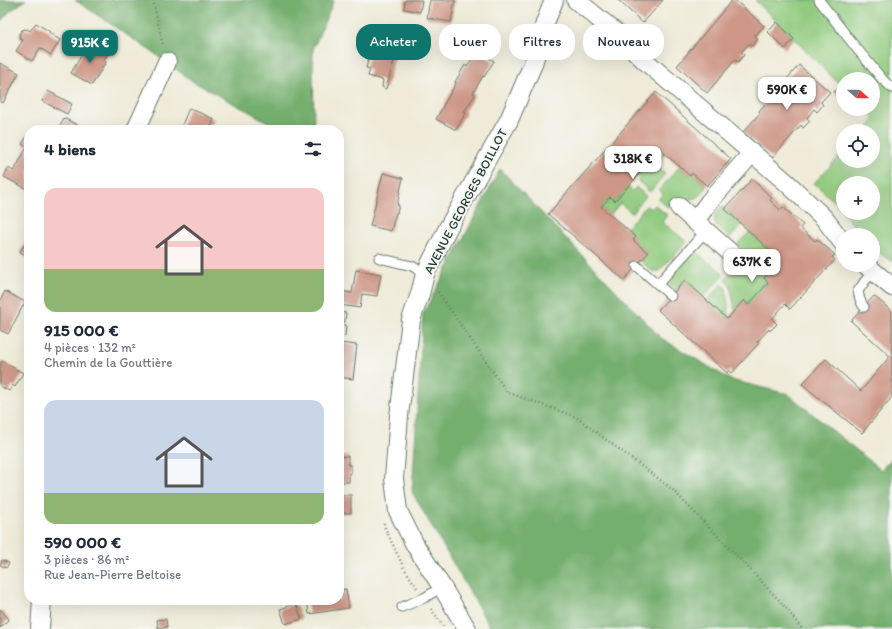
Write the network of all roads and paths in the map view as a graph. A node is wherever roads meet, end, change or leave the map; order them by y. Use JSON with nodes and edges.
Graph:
{"nodes":[{"id":1,"x":153,"y":0,"type":"edge"},
{"id":2,"x":554,"y":0,"type":"edge"},
{"id":3,"x":576,"y":0,"type":"edge"},
{"id":4,"x":819,"y":0,"type":"edge"},
{"id":5,"x":167,"y":62,"type":"joint"},
{"id":6,"x":892,"y":88,"type":"edge"},
{"id":7,"x":138,"y":125,"type":"edge"},
{"id":8,"x":752,"y":153,"type":"junction"},
{"id":9,"x":679,"y":207,"type":"dead end"},
{"id":10,"x":701,"y":226,"type":"junction"},
{"id":11,"x":836,"y":234,"type":"edge"},
{"id":12,"x":733,"y":255,"type":"dead end"},
{"id":13,"x":379,"y":258,"type":"dead end"},
{"id":14,"x":637,"y":266,"type":"dead end"},
{"id":15,"x":868,"y":272,"type":"edge"},
{"id":16,"x":875,"y":272,"type":"edge"},
{"id":17,"x":425,"y":274,"type":"junction"},
{"id":18,"x":658,"y":284,"type":"junction"},
{"id":19,"x":892,"y":287,"type":"edge"},
{"id":20,"x":671,"y":296,"type":"dead end"},
{"id":21,"x":864,"y":307,"type":"dead end"},
{"id":22,"x":442,"y":587,"type":"junction"},
{"id":23,"x":42,"y":605,"type":"edge"},
{"id":24,"x":402,"y":607,"type":"dead end"},
{"id":25,"x":463,"y":628,"type":"edge"},
{"id":26,"x":40,"y":629,"type":"edge"},
{"id":27,"x":802,"y":629,"type":"edge"}],
"edges":[{"from":1,"to":5,"type":"path"},
{"from":2,"to":17,"type":"street","name":"AVENUE GEORGES BOILLOT"},
{"from":3,"to":8,"type":"street"},
{"from":4,"to":6,"type":"lane"},
{"from":5,"to":7,"type":"street"},
{"from":8,"to":10,"type":"street"},
{"from":8,"to":11,"type":"street"},
{"from":9,"to":10,"type":"street"},
{"from":10,"to":12,"type":"street"},
{"from":10,"to":18,"type":"lane"},
{"from":13,"to":17,"type":"lane"},
{"from":14,"to":18,"type":"lane"},
{"from":15,"to":21,"type":"lane"},
{"from":16,"to":19,"type":"street"},
{"from":17,"to":22,"type":"street","name":"AVENUE GEORGES BOILLOT"},
{"from":17,"to":27,"type":"path"},
{"from":18,"to":20,"type":"lane"},
{"from":22,"to":24,"type":"lane"},
{"from":22,"to":25,"type":"street","name":"AVENUE GEORGES BOILLOT"},
{"from":23,"to":26,"type":"street"}]}
